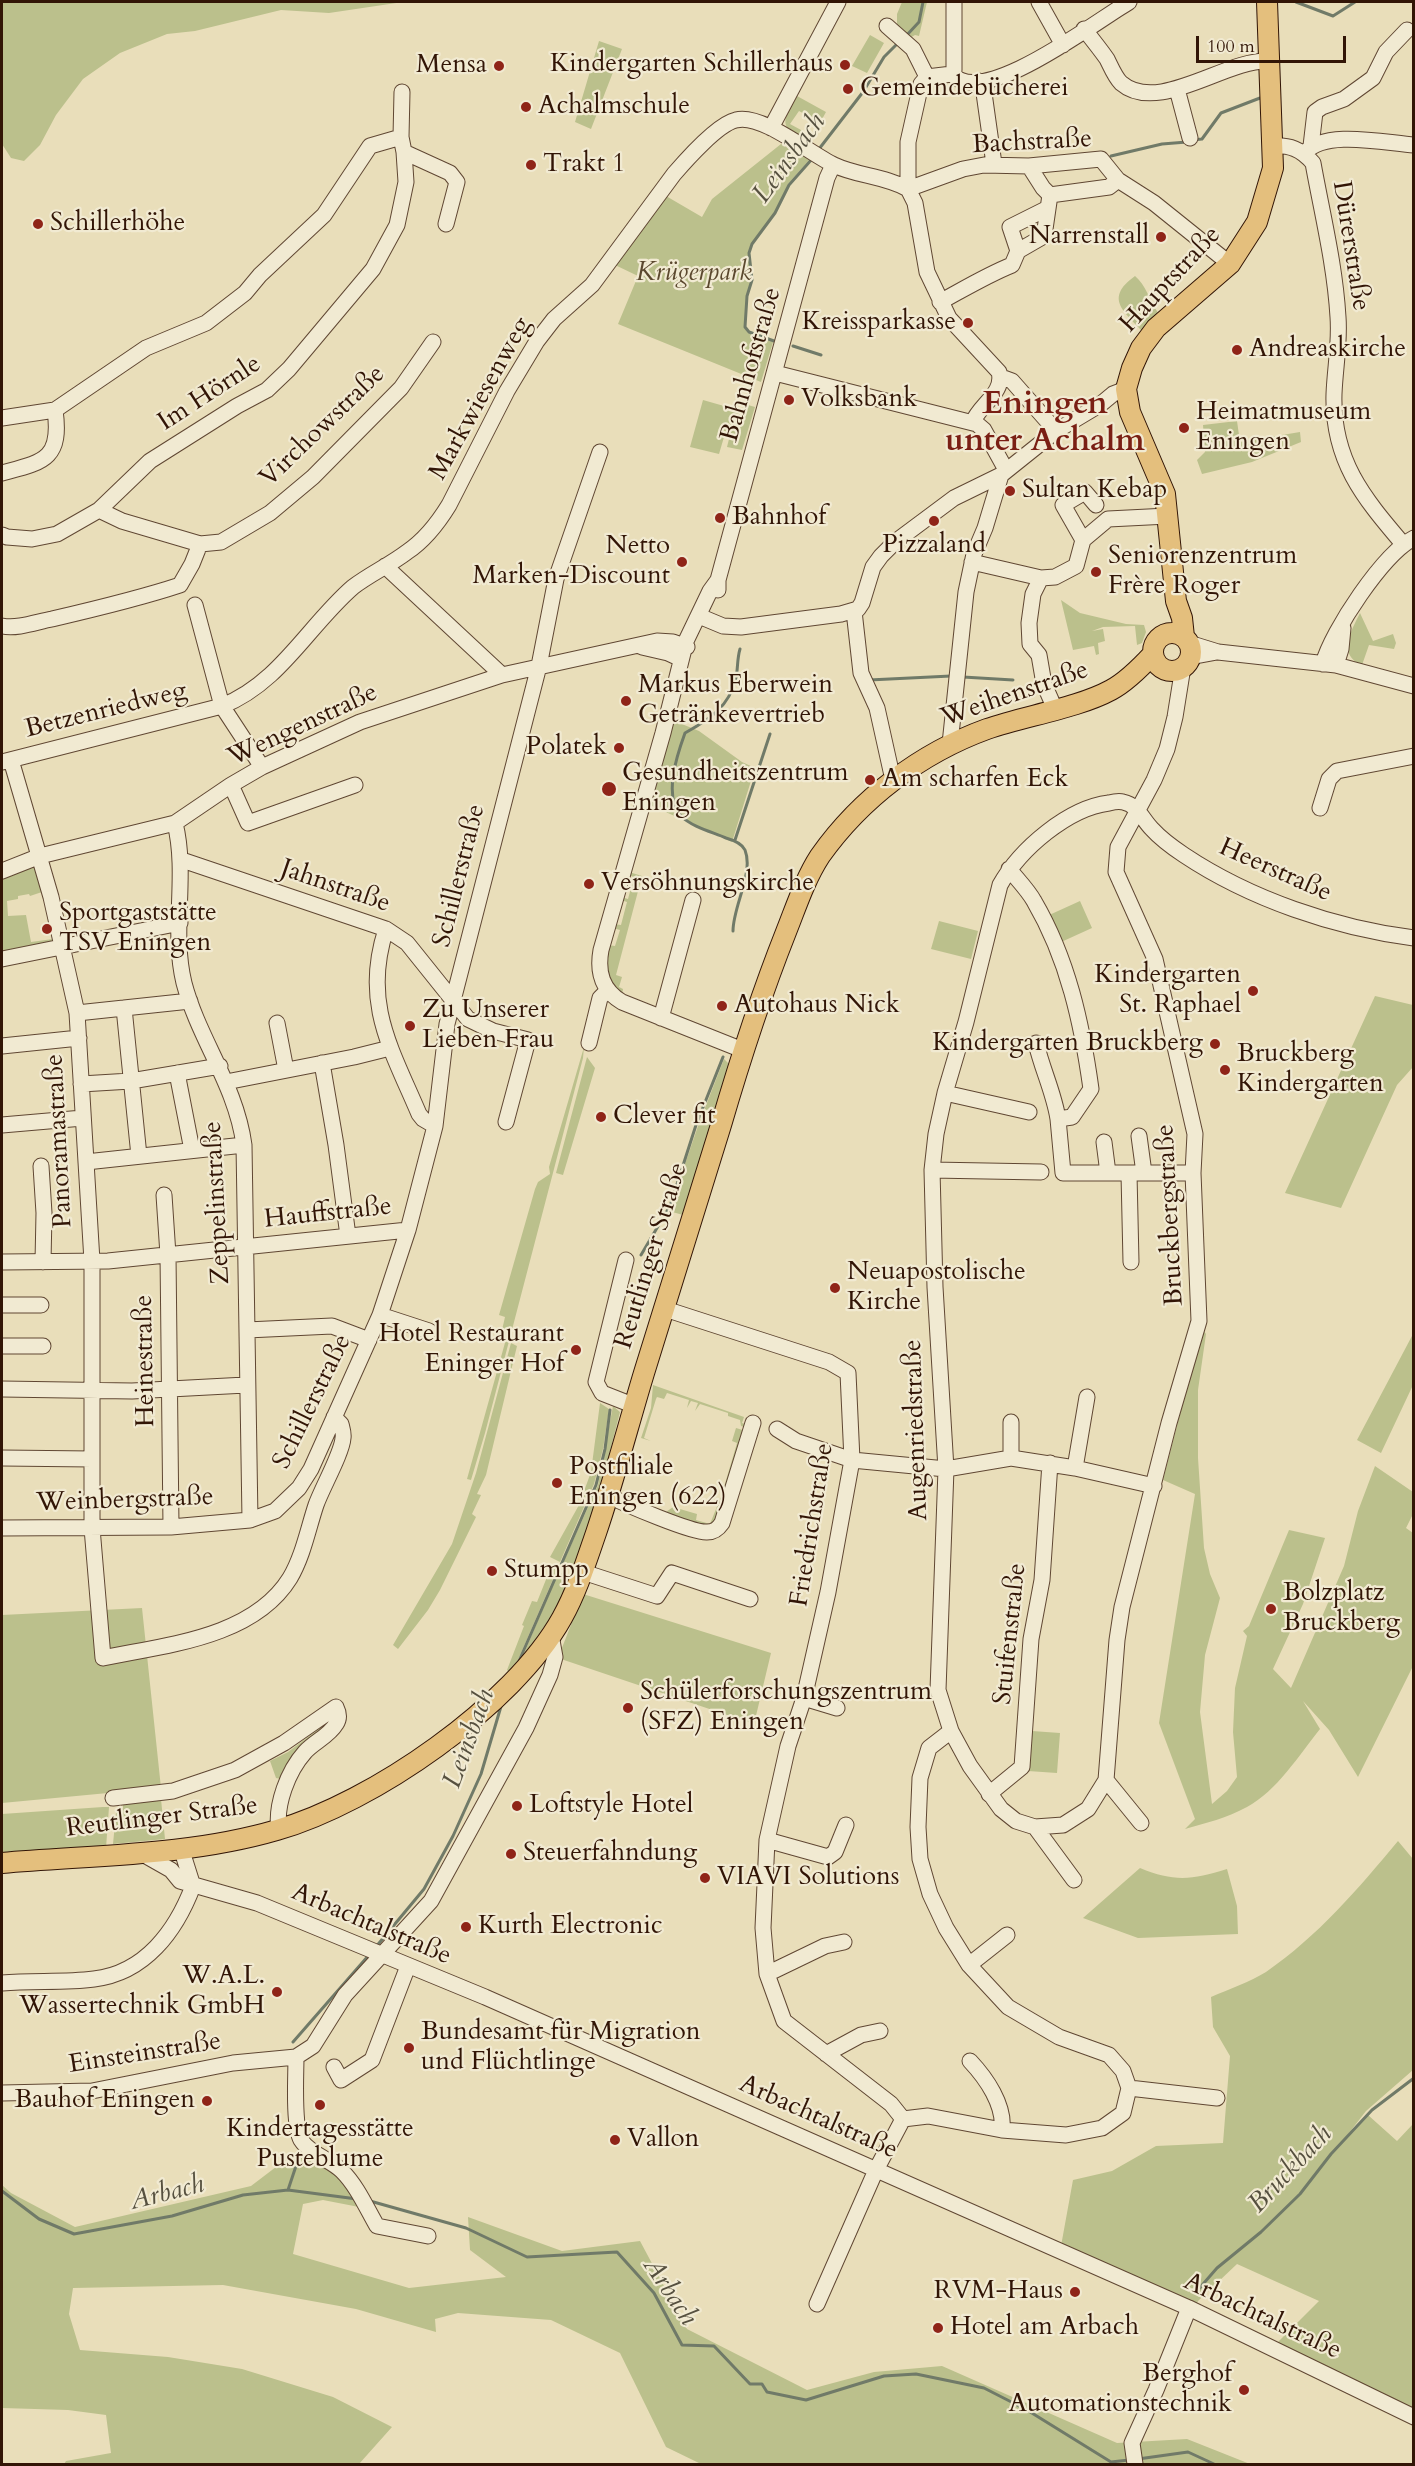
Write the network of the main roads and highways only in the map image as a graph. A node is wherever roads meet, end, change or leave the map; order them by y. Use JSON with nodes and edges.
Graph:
{"nodes":[{"id":1,"x":1267,"y":2,"type":"edge"},
{"id":2,"x":1175,"y":657,"type":"joint"},
{"id":3,"x":893,"y":780,"type":"joint"},
{"id":4,"x":2,"y":1863,"type":"edge"}],
"edges":[{"from":1,"to":2,"type":"main road","name":"Hauptstraße"},
{"from":2,"to":3,"type":"main road","name":"Weihenstraße"},
{"from":3,"to":4,"type":"main road","name":"Reutlinger Straße"}]}
